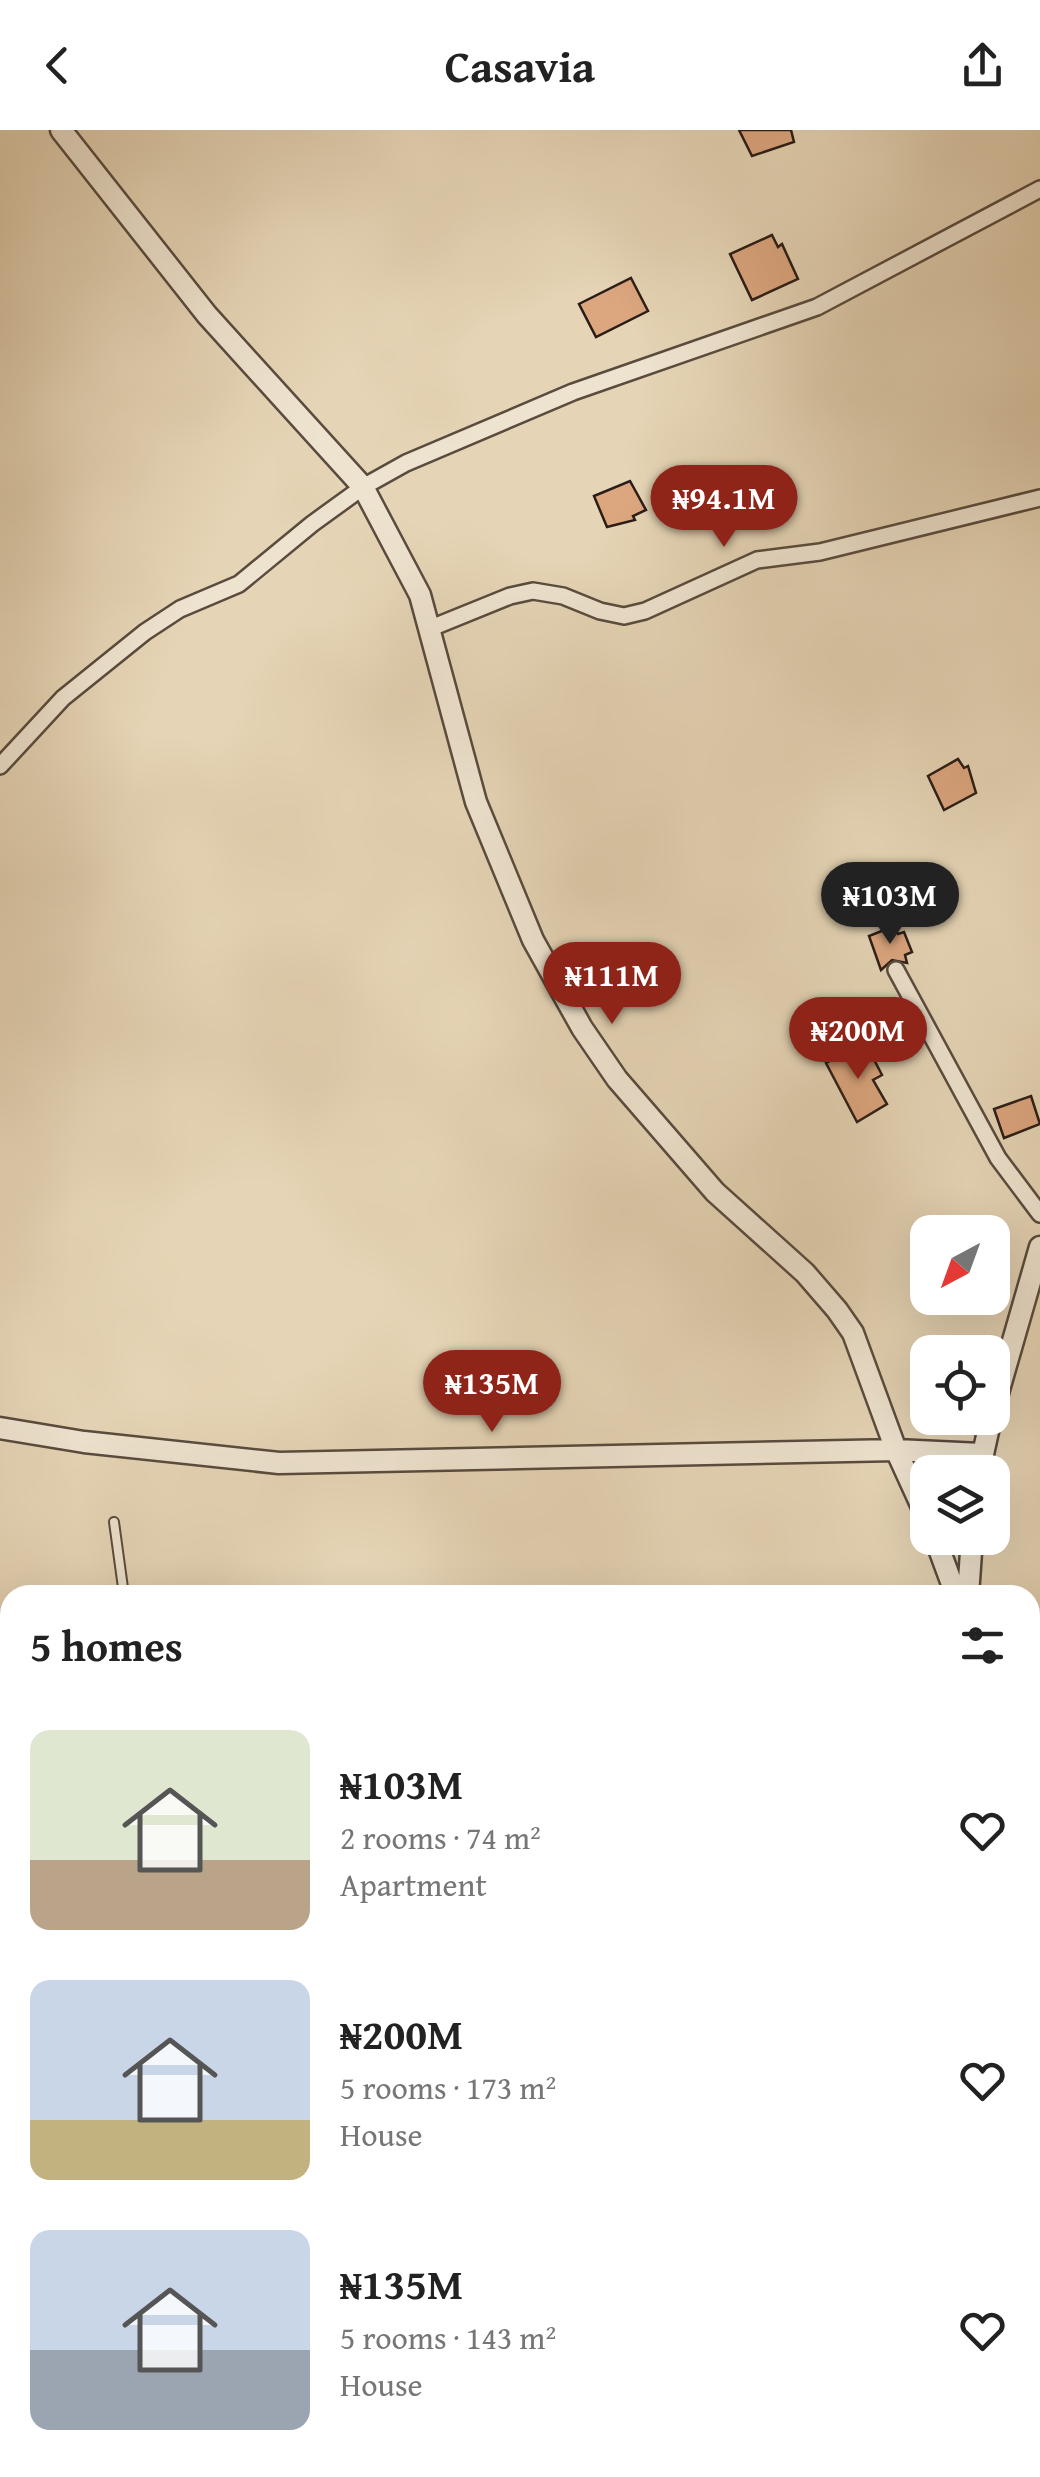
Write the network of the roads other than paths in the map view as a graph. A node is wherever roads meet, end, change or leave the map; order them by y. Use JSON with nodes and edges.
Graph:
{"nodes":[{"id":1,"x":61,"y":130,"type":"edge"},
{"id":2,"x":1040,"y":189,"type":"edge"},
{"id":3,"x":363,"y":487,"type":"junction"},
{"id":4,"x":1040,"y":498,"type":"edge"},
{"id":5,"x":431,"y":628,"type":"junction"},
{"id":6,"x":6,"y":748,"type":"edge"},
{"id":7,"x":0,"y":766,"type":"edge"},
{"id":8,"x":896,"y":970,"type":"dead end"},
{"id":9,"x":1040,"y":1214,"type":"edge"},
{"id":10,"x":1040,"y":1247,"type":"edge"},
{"id":11,"x":1010,"y":1353,"type":"edge"},
{"id":12,"x":0,"y":1428,"type":"edge"},
{"id":13,"x":896,"y":1450,"type":"junction"},
{"id":14,"x":928,"y":1455,"type":"edge"},
{"id":15,"x":910,"y":1481,"type":"edge"},
{"id":16,"x":114,"y":1522,"type":"dead end"},
{"id":17,"x":941,"y":1555,"type":"edge"},
{"id":18,"x":971,"y":1555,"type":"edge"},
{"id":19,"x":123,"y":1585,"type":"edge"},
{"id":20,"x":952,"y":1585,"type":"edge"},
{"id":21,"x":969,"y":1585,"type":"edge"}],
"edges":[{"from":1,"to":3,"type":"street"},
{"from":2,"to":3,"type":"street"},
{"from":3,"to":5,"type":"street"},
{"from":3,"to":6,"type":"street"},
{"from":4,"to":5,"type":"street"},
{"from":5,"to":13,"type":"street"},
{"from":6,"to":7,"type":"street"},
{"from":8,"to":9,"type":"street"},
{"from":10,"to":11,"type":"street"},
{"from":12,"to":13,"type":"street"},
{"from":13,"to":14,"type":"street"},
{"from":13,"to":15,"type":"street"},
{"from":16,"to":19,"type":"lane"},
{"from":17,"to":20,"type":"street"},
{"from":18,"to":21,"type":"street"}]}
